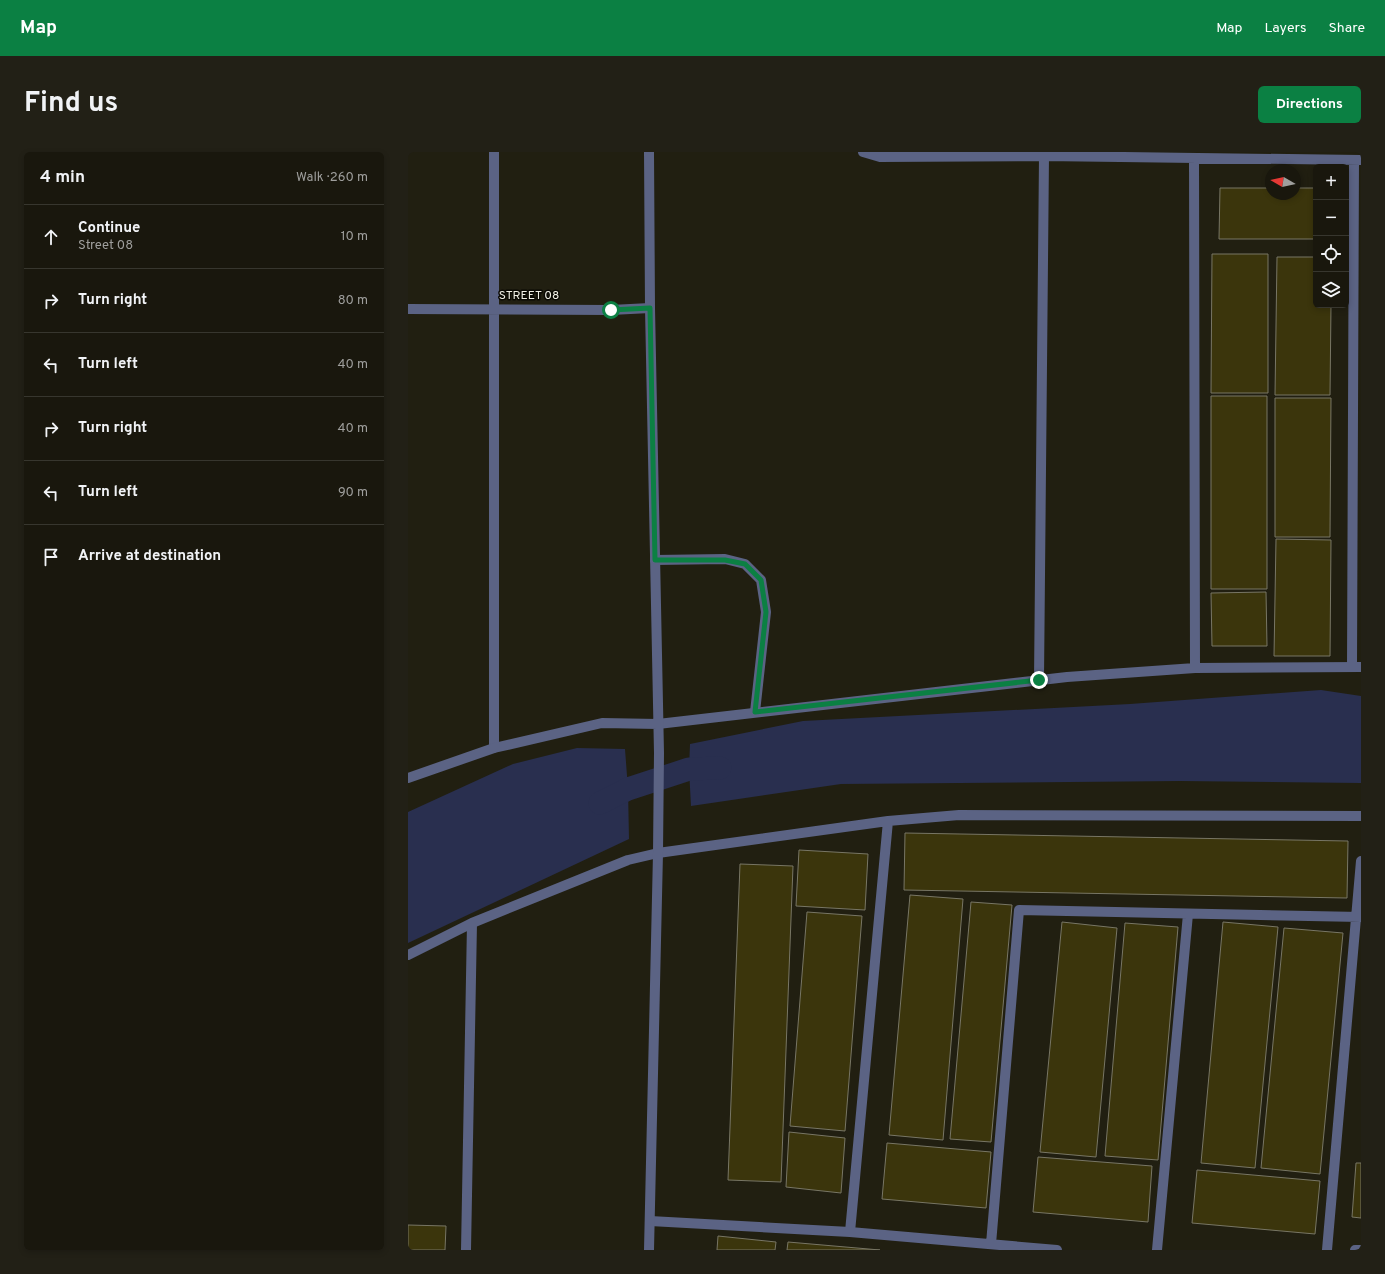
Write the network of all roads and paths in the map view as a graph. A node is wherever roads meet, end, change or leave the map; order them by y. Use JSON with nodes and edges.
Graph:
{"nodes":[{"id":1,"x":494,"y":152,"type":"edge"},
{"id":2,"x":649,"y":152,"type":"edge"},
{"id":3,"x":863,"y":152,"type":"edge"},
{"id":4,"x":1044,"y":156,"type":"junction"},
{"id":5,"x":1194,"y":158,"type":"junction"},
{"id":6,"x":1357,"y":160,"type":"edge"},
{"id":7,"x":650,"y":308,"type":"junction"},
{"id":8,"x":408,"y":309,"type":"edge"},
{"id":9,"x":495,"y":309,"type":"junction"},
{"id":10,"x":655,"y":560,"type":"junction"},
{"id":11,"x":1356,"y":666,"type":"edge"},
{"id":12,"x":1195,"y":668,"type":"junction"},
{"id":13,"x":1039,"y":680,"type":"junction"},
{"id":14,"x":755,"y":712,"type":"junction"},
{"id":15,"x":658,"y":724,"type":"junction"},
{"id":16,"x":494,"y":748,"type":"junction"},
{"id":17,"x":408,"y":778,"type":"edge"},
{"id":18,"x":1361,"y":816,"type":"edge"},
{"id":19,"x":888,"y":821,"type":"junction"},
{"id":20,"x":658,"y":853,"type":"junction"},
{"id":21,"x":1361,"y":861,"type":"edge"},
{"id":22,"x":1188,"y":914,"type":"junction"},
{"id":23,"x":1358,"y":917,"type":"edge"},
{"id":24,"x":472,"y":923,"type":"junction"},
{"id":25,"x":408,"y":956,"type":"edge"},
{"id":26,"x":650,"y":1221,"type":"junction"},
{"id":27,"x":850,"y":1232,"type":"junction"},
{"id":28,"x":991,"y":1244,"type":"junction"},
{"id":29,"x":466,"y":1250,"type":"edge"},
{"id":30,"x":649,"y":1250,"type":"edge"},
{"id":31,"x":1057,"y":1250,"type":"edge"},
{"id":32,"x":1157,"y":1250,"type":"edge"},
{"id":33,"x":1327,"y":1250,"type":"edge"},
{"id":34,"x":1355,"y":1250,"type":"edge"},
{"id":35,"x":1361,"y":1250,"type":"edge"}],
"edges":[{"from":1,"to":9,"type":"street"},
{"from":2,"to":7,"type":"street"},
{"from":3,"to":4,"type":"street"},
{"from":4,"to":5,"type":"street"},
{"from":4,"to":13,"type":"street"},
{"from":5,"to":6,"type":"street"},
{"from":5,"to":12,"type":"street"},
{"from":6,"to":11,"type":"street"},
{"from":7,"to":9,"type":"street","name":"STREET 08"},
{"from":7,"to":10,"type":"street"},
{"from":8,"to":9,"type":"street","name":"STREET 08"},
{"from":9,"to":16,"type":"street"},
{"from":10,"to":14,"type":"street"},
{"from":10,"to":15,"type":"street"},
{"from":11,"to":12,"type":"street"},
{"from":12,"to":13,"type":"street"},
{"from":13,"to":14,"type":"street"},
{"from":14,"to":15,"type":"street"},
{"from":15,"to":16,"type":"street"},
{"from":15,"to":20,"type":"street"},
{"from":16,"to":17,"type":"street"},
{"from":18,"to":19,"type":"street"},
{"from":19,"to":20,"type":"street"},
{"from":19,"to":27,"type":"street"},
{"from":20,"to":24,"type":"street"},
{"from":20,"to":26,"type":"street"},
{"from":21,"to":23,"type":"street"},
{"from":22,"to":23,"type":"street"},
{"from":22,"to":28,"type":"street"},
{"from":22,"to":32,"type":"street"},
{"from":23,"to":33,"type":"street"},
{"from":24,"to":25,"type":"street"},
{"from":24,"to":29,"type":"street"},
{"from":26,"to":27,"type":"street"},
{"from":26,"to":30,"type":"street"},
{"from":27,"to":28,"type":"street"},
{"from":28,"to":31,"type":"street"},
{"from":34,"to":35,"type":"street"}]}
